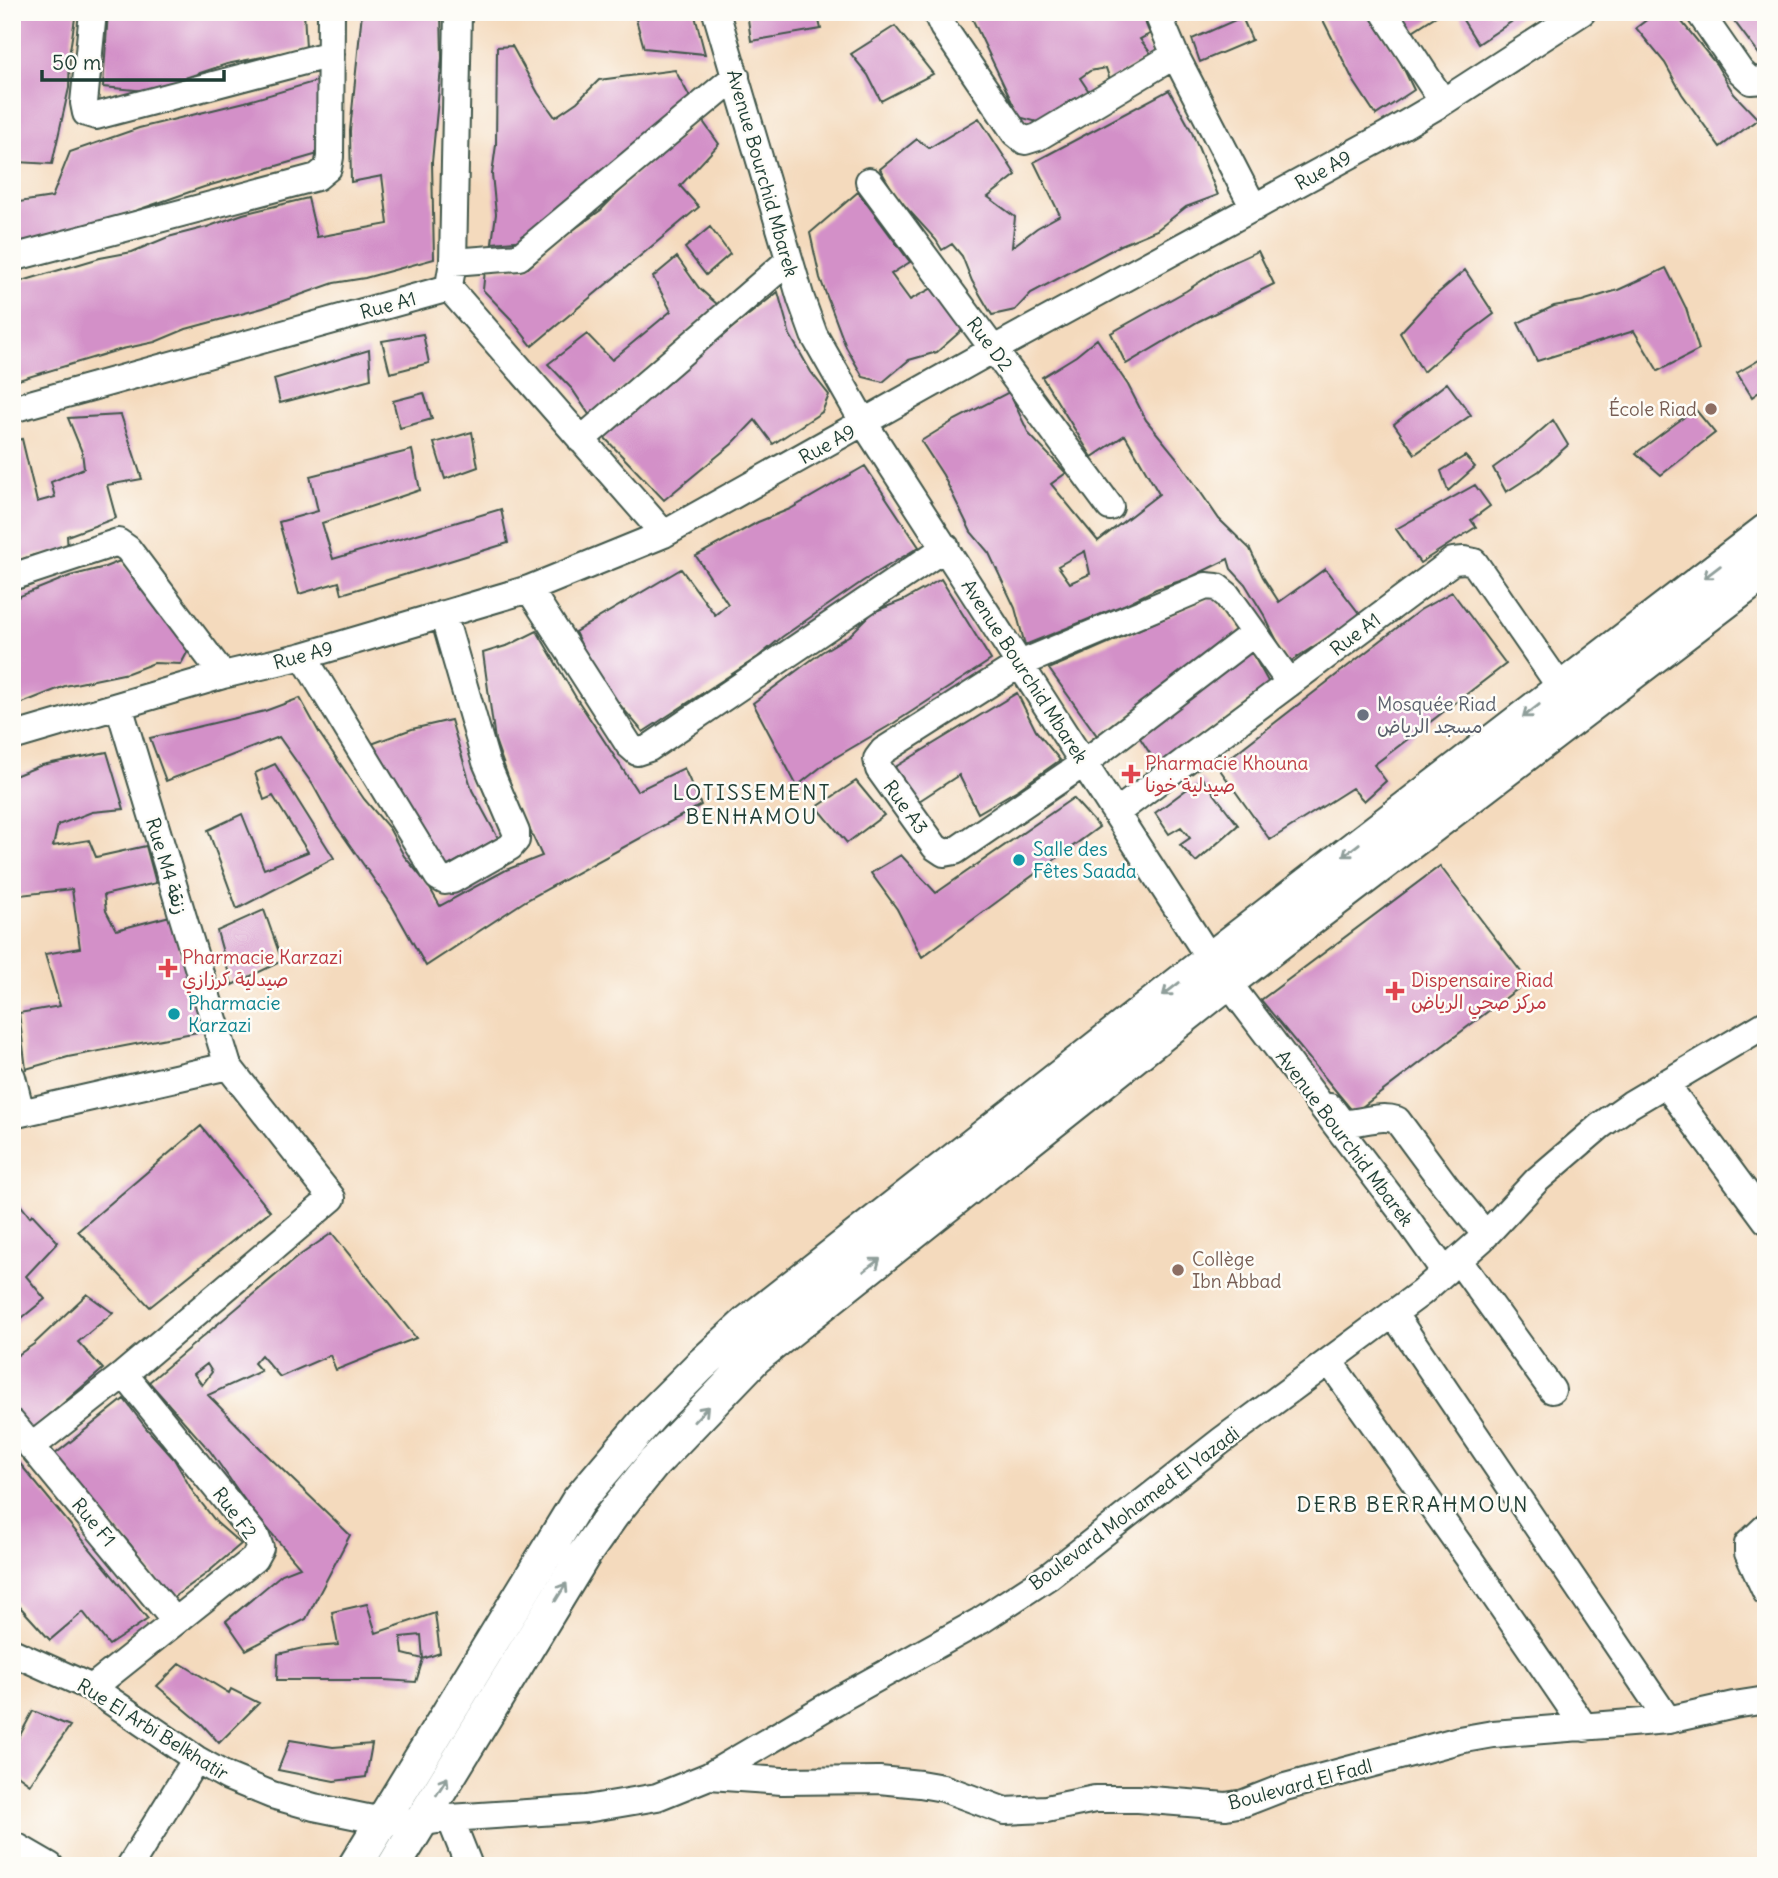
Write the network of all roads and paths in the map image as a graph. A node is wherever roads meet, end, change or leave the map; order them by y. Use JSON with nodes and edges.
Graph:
{"nodes":[{"id":1,"x":93,"y":12,"type":"edge"},
{"id":2,"x":331,"y":12,"type":"edge"},
{"id":3,"x":458,"y":12,"type":"edge"},
{"id":4,"x":716,"y":12,"type":"edge"},
{"id":5,"x":936,"y":12,"type":"edge"},
{"id":6,"x":1157,"y":12,"type":"edge"},
{"id":7,"x":1384,"y":12,"type":"edge"},
{"id":8,"x":1699,"y":12,"type":"edge"},
{"id":9,"x":1566,"y":17,"type":"edge"},
{"id":10,"x":331,"y":54,"type":"junction"},
{"id":11,"x":1175,"y":55,"type":"junction"},
{"id":12,"x":736,"y":76,"type":"junction"},
{"id":13,"x":1766,"y":80,"type":"edge"},
{"id":14,"x":1443,"y":102,"type":"junction"},
{"id":15,"x":869,"y":181,"type":"dead end"},
{"id":16,"x":1254,"y":208,"type":"junction"},
{"id":17,"x":12,"y":258,"type":"edge"},
{"id":18,"x":788,"y":261,"type":"junction"},
{"id":19,"x":453,"y":262,"type":"junction"},
{"id":20,"x":449,"y":288,"type":"junction"},
{"id":21,"x":993,"y":349,"type":"junction"},
{"id":22,"x":12,"y":409,"type":"edge"},
{"id":23,"x":864,"y":423,"type":"junction"},
{"id":24,"x":581,"y":440,"type":"junction"},
{"id":25,"x":1110,"y":507,"type":"dead end"},
{"id":26,"x":1766,"y":531,"type":"edge"},
{"id":27,"x":664,"y":534,"type":"junction"},
{"id":28,"x":946,"y":547,"type":"junction"},
{"id":29,"x":1766,"y":571,"type":"edge"},
{"id":30,"x":12,"y":577,"type":"edge"},
{"id":31,"x":529,"y":589,"type":"junction"},
{"id":32,"x":443,"y":614,"type":"junction"},
{"id":33,"x":1254,"y":633,"type":"junction"},
{"id":34,"x":303,"y":656,"type":"junction"},
{"id":35,"x":1020,"y":664,"type":"junction"},
{"id":36,"x":223,"y":676,"type":"junction"},
{"id":37,"x":1290,"y":683,"type":"junction"},
{"id":38,"x":1561,"y":688,"type":"junction"},
{"id":39,"x":119,"y":706,"type":"junction"},
{"id":40,"x":12,"y":737,"type":"edge"},
{"id":41,"x":1084,"y":763,"type":"junction"},
{"id":42,"x":1117,"y":812,"type":"junction"},
{"id":43,"x":1224,"y":973,"type":"junction"},
{"id":44,"x":1764,"y":1030,"type":"edge"},
{"id":45,"x":228,"y":1066,"type":"junction"},
{"id":46,"x":12,"y":1077,"type":"edge"},
{"id":47,"x":1665,"y":1083,"type":"junction"},
{"id":48,"x":17,"y":1114,"type":"edge"},
{"id":49,"x":1766,"y":1220,"type":"edge"},
{"id":50,"x":1486,"y":1234,"type":"junction"},
{"id":51,"x":1452,"y":1267,"type":"junction"},
{"id":52,"x":1393,"y":1313,"type":"junction"},
{"id":53,"x":1329,"y":1361,"type":"junction"},
{"id":54,"x":124,"y":1374,"type":"junction"},
{"id":55,"x":1552,"y":1390,"type":"dead end"},
{"id":56,"x":12,"y":1423,"type":"edge"},
{"id":57,"x":31,"y":1447,"type":"junction"},
{"id":58,"x":1766,"y":1527,"type":"edge"},
{"id":59,"x":1766,"y":1592,"type":"edge"},
{"id":60,"x":175,"y":1621,"type":"junction"},
{"id":61,"x":12,"y":1652,"type":"edge"},
{"id":62,"x":92,"y":1688,"type":"junction"},
{"id":63,"x":1766,"y":1700,"type":"edge"},
{"id":64,"x":1668,"y":1720,"type":"junction"},
{"id":65,"x":1585,"y":1728,"type":"junction"},
{"id":66,"x":196,"y":1759,"type":"junction"},
{"id":67,"x":709,"y":1776,"type":"junction"},
{"id":68,"x":382,"y":1821,"type":"junction"},
{"id":69,"x":434,"y":1821,"type":"junction"},
{"id":70,"x":12,"y":1843,"type":"edge"},
{"id":71,"x":50,"y":1866,"type":"edge"},
{"id":72,"x":130,"y":1866,"type":"edge"},
{"id":73,"x":355,"y":1866,"type":"edge"},
{"id":74,"x":394,"y":1866,"type":"edge"},
{"id":75,"x":470,"y":1866,"type":"edge"}],
"edges":[{"from":1,"to":10,"type":"street"},
{"from":2,"to":10,"type":"street"},
{"from":3,"to":19,"type":"street"},
{"from":4,"to":12,"type":"street","name":"Avenue Bourchid Mbarek"},
{"from":5,"to":11,"type":"street"},
{"from":6,"to":11,"type":"street"},
{"from":7,"to":14,"type":"street"},
{"from":8,"to":13,"type":"street"},
{"from":9,"to":14,"type":"street","name":"Rue A9"},
{"from":10,"to":17,"type":"street"},
{"from":11,"to":16,"type":"street"},
{"from":12,"to":18,"type":"street","name":"Avenue Bourchid Mbarek"},
{"from":12,"to":19,"type":"street"},
{"from":14,"to":16,"type":"street","name":"Rue A9"},
{"from":15,"to":21,"type":"street","name":"Rue D2"},
{"from":16,"to":21,"type":"street","name":"Rue A9"},
{"from":18,"to":23,"type":"street","name":"Avenue Bourchid Mbarek"},
{"from":18,"to":24,"type":"street"},
{"from":19,"to":20,"type":"street"},
{"from":20,"to":22,"type":"street","name":"Rue A1"},
{"from":20,"to":24,"type":"street"},
{"from":21,"to":23,"type":"street","name":"Rue A9"},
{"from":21,"to":25,"type":"street","name":"Rue D2"},
{"from":23,"to":27,"type":"street","name":"Rue A9"},
{"from":23,"to":28,"type":"street","name":"Avenue Bourchid Mbarek"},
{"from":24,"to":27,"type":"street"},
{"from":26,"to":38,"type":"main road","one_way":true},
{"from":27,"to":31,"type":"street","name":"Rue A9"},
{"from":28,"to":31,"type":"street"},
{"from":28,"to":35,"type":"street","name":"Avenue Bourchid Mbarek"},
{"from":29,"to":43,"type":"main road"},
{"from":30,"to":36,"type":"street"},
{"from":31,"to":32,"type":"street","name":"Rue A9"},
{"from":32,"to":34,"type":"street","name":"Rue A9"},
{"from":32,"to":34,"type":"street"},
{"from":33,"to":35,"type":"street","name":"Rue A3"},
{"from":33,"to":37,"type":"street"},
{"from":33,"to":41,"type":"street","name":"Rue A3"},
{"from":34,"to":36,"type":"street","name":"Rue A9"},
{"from":35,"to":41,"type":"street","name":"Avenue Bourchid Mbarek"},
{"from":35,"to":41,"type":"street","name":"Rue A3"},
{"from":36,"to":39,"type":"street","name":"Rue A9"},
{"from":37,"to":38,"type":"street","name":"Rue A1"},
{"from":37,"to":42,"type":"street","name":"Rue A1"},
{"from":38,"to":43,"type":"main road","one_way":true},
{"from":39,"to":40,"type":"street","name":"Rue A9"},
{"from":39,"to":45,"type":"street","name":"Rue M4 زنقة"},
{"from":41,"to":42,"type":"street","name":"Avenue Bourchid Mbarek"},
{"from":42,"to":43,"type":"street","name":"Avenue Bourchid Mbarek"},
{"from":43,"to":50,"type":"street"},
{"from":43,"to":51,"type":"street","name":"Avenue Bourchid Mbarek"},
{"from":43,"to":68,"type":"main road","one_way":true},
{"from":69,"to":43,"type":"main road","one_way":true},
{"from":44,"to":47,"type":"street","name":"Boulevard Mohamed El Yazadi"},
{"from":45,"to":48,"type":"street"},
{"from":45,"to":54,"type":"street"},
{"from":46,"to":48,"type":"street"},
{"from":47,"to":49,"type":"street"},
{"from":47,"to":50,"type":"street","name":"Boulevard Mohamed El Yazadi"},
{"from":50,"to":51,"type":"street","name":"Boulevard Mohamed El Yazadi"},
{"from":51,"to":52,"type":"street","name":"Boulevard Mohamed El Yazadi"},
{"from":51,"to":55,"type":"street","name":"Avenue Bourchid Mbarek"},
{"from":52,"to":53,"type":"street","name":"Boulevard Mohamed El Yazadi"},
{"from":52,"to":64,"type":"street"},
{"from":53,"to":65,"type":"street"},
{"from":53,"to":67,"type":"street","name":"Boulevard Mohamed El Yazadi"},
{"from":54,"to":57,"type":"street"},
{"from":54,"to":60,"type":"street","name":"Rue F2"},
{"from":56,"to":57,"type":"street","name":"Rue F1"},
{"from":57,"to":60,"type":"street","name":"Rue F1"},
{"from":58,"to":59,"type":"street"},
{"from":60,"to":62,"type":"street","name":"Rue F2"},
{"from":61,"to":62,"type":"street","name":"Rue El Arbi Belkhatir"},
{"from":62,"to":66,"type":"street","name":"Rue El Arbi Belkhatir"},
{"from":63,"to":64,"type":"street","name":"Boulevard El Fadl"},
{"from":64,"to":65,"type":"street","name":"Boulevard El Fadl"},
{"from":65,"to":67,"type":"street","name":"Boulevard El Fadl"},
{"from":66,"to":68,"type":"street","name":"Rue El Arbi Belkhatir"},
{"from":66,"to":72,"type":"street"},
{"from":67,"to":69,"type":"street","name":"Boulevard Mohamed El Yazadi"},
{"from":68,"to":69,"type":"street","name":"Rue El Arbi Belkhatir"},
{"from":68,"to":73,"type":"main road"},
{"from":69,"to":74,"type":"main road"},
{"from":69,"to":75,"type":"street"},
{"from":70,"to":71,"type":"street"}]}
